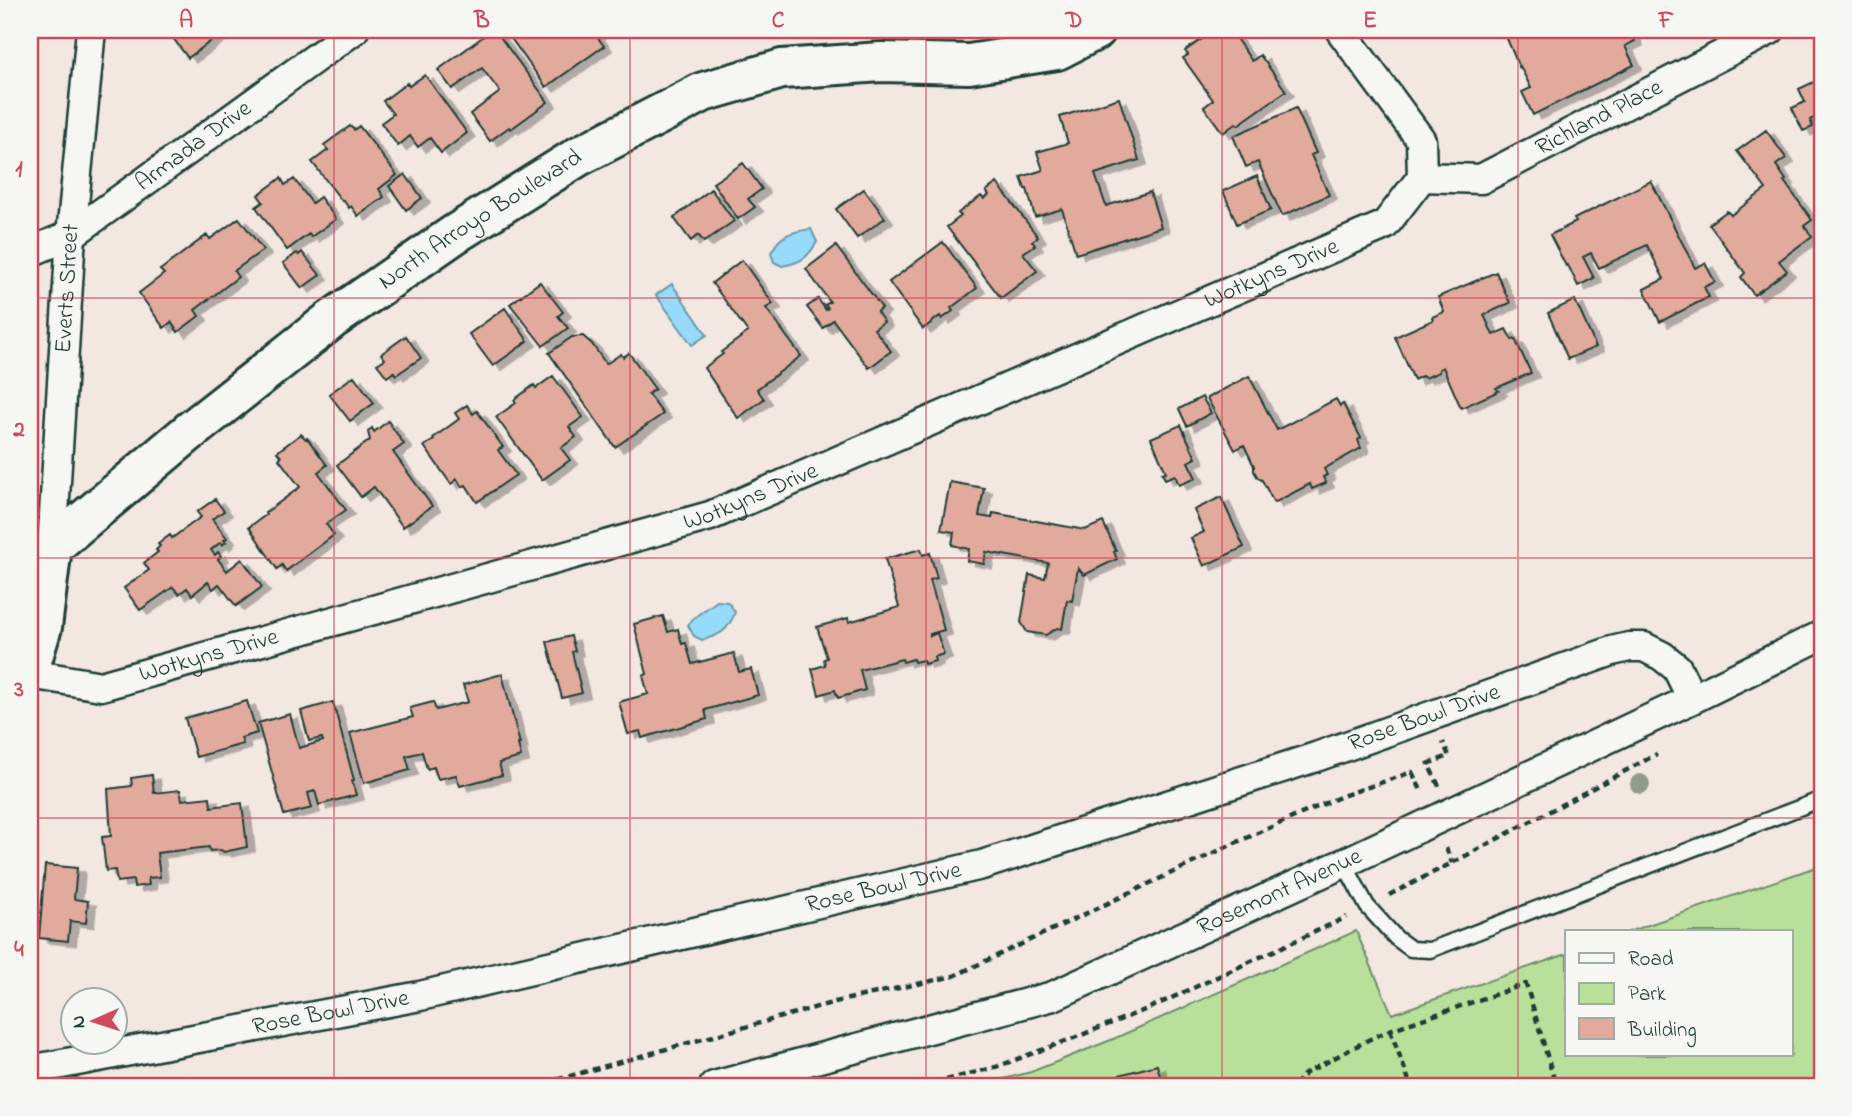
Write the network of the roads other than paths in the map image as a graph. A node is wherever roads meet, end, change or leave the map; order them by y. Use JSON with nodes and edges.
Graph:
{"nodes":[{"id":1,"x":91,"y":30,"type":"edge"},
{"id":2,"x":354,"y":30,"type":"edge"},
{"id":3,"x":1096,"y":30,"type":"edge"},
{"id":4,"x":1340,"y":30,"type":"edge"},
{"id":5,"x":1770,"y":30,"type":"edge"},
{"id":6,"x":1422,"y":177,"type":"junction"},
{"id":7,"x":71,"y":235,"type":"junction"},
{"id":8,"x":30,"y":252,"type":"edge"},
{"id":9,"x":52,"y":547,"type":"junction"},
{"id":10,"x":1822,"y":635,"type":"edge"},
{"id":11,"x":30,"y":667,"type":"edge"},
{"id":12,"x":30,"y":674,"type":"edge"},
{"id":13,"x":1692,"y":699,"type":"junction"},
{"id":14,"x":1822,"y":800,"type":"edge"},
{"id":15,"x":1344,"y":863,"type":"junction"},
{"id":16,"x":30,"y":1070,"type":"edge"},
{"id":17,"x":713,"y":1086,"type":"edge"}],
"edges":[{"from":1,"to":7,"type":"street","name":"Everts Street"},
{"from":2,"to":7,"type":"street","name":"Armada Drive"},
{"from":3,"to":9,"type":"street","name":"North Arroyo Boulevard"},
{"from":4,"to":6,"type":"street"},
{"from":5,"to":6,"type":"street","name":"Richland Place"},
{"from":6,"to":12,"type":"street","name":"Wotkyns Drive"},
{"from":7,"to":8,"type":"street","name":"Armada Drive"},
{"from":7,"to":9,"type":"street","name":"Everts Street"},
{"from":9,"to":11,"type":"street"},
{"from":10,"to":13,"type":"street","name":"Rosemont Avenue"},
{"from":13,"to":15,"type":"street","name":"Rosemont Avenue"},
{"from":13,"to":16,"type":"street","name":"Rose Bowl Drive"},
{"from":14,"to":15,"type":"lane"},
{"from":15,"to":17,"type":"street","name":"Rosemont Avenue"}]}
